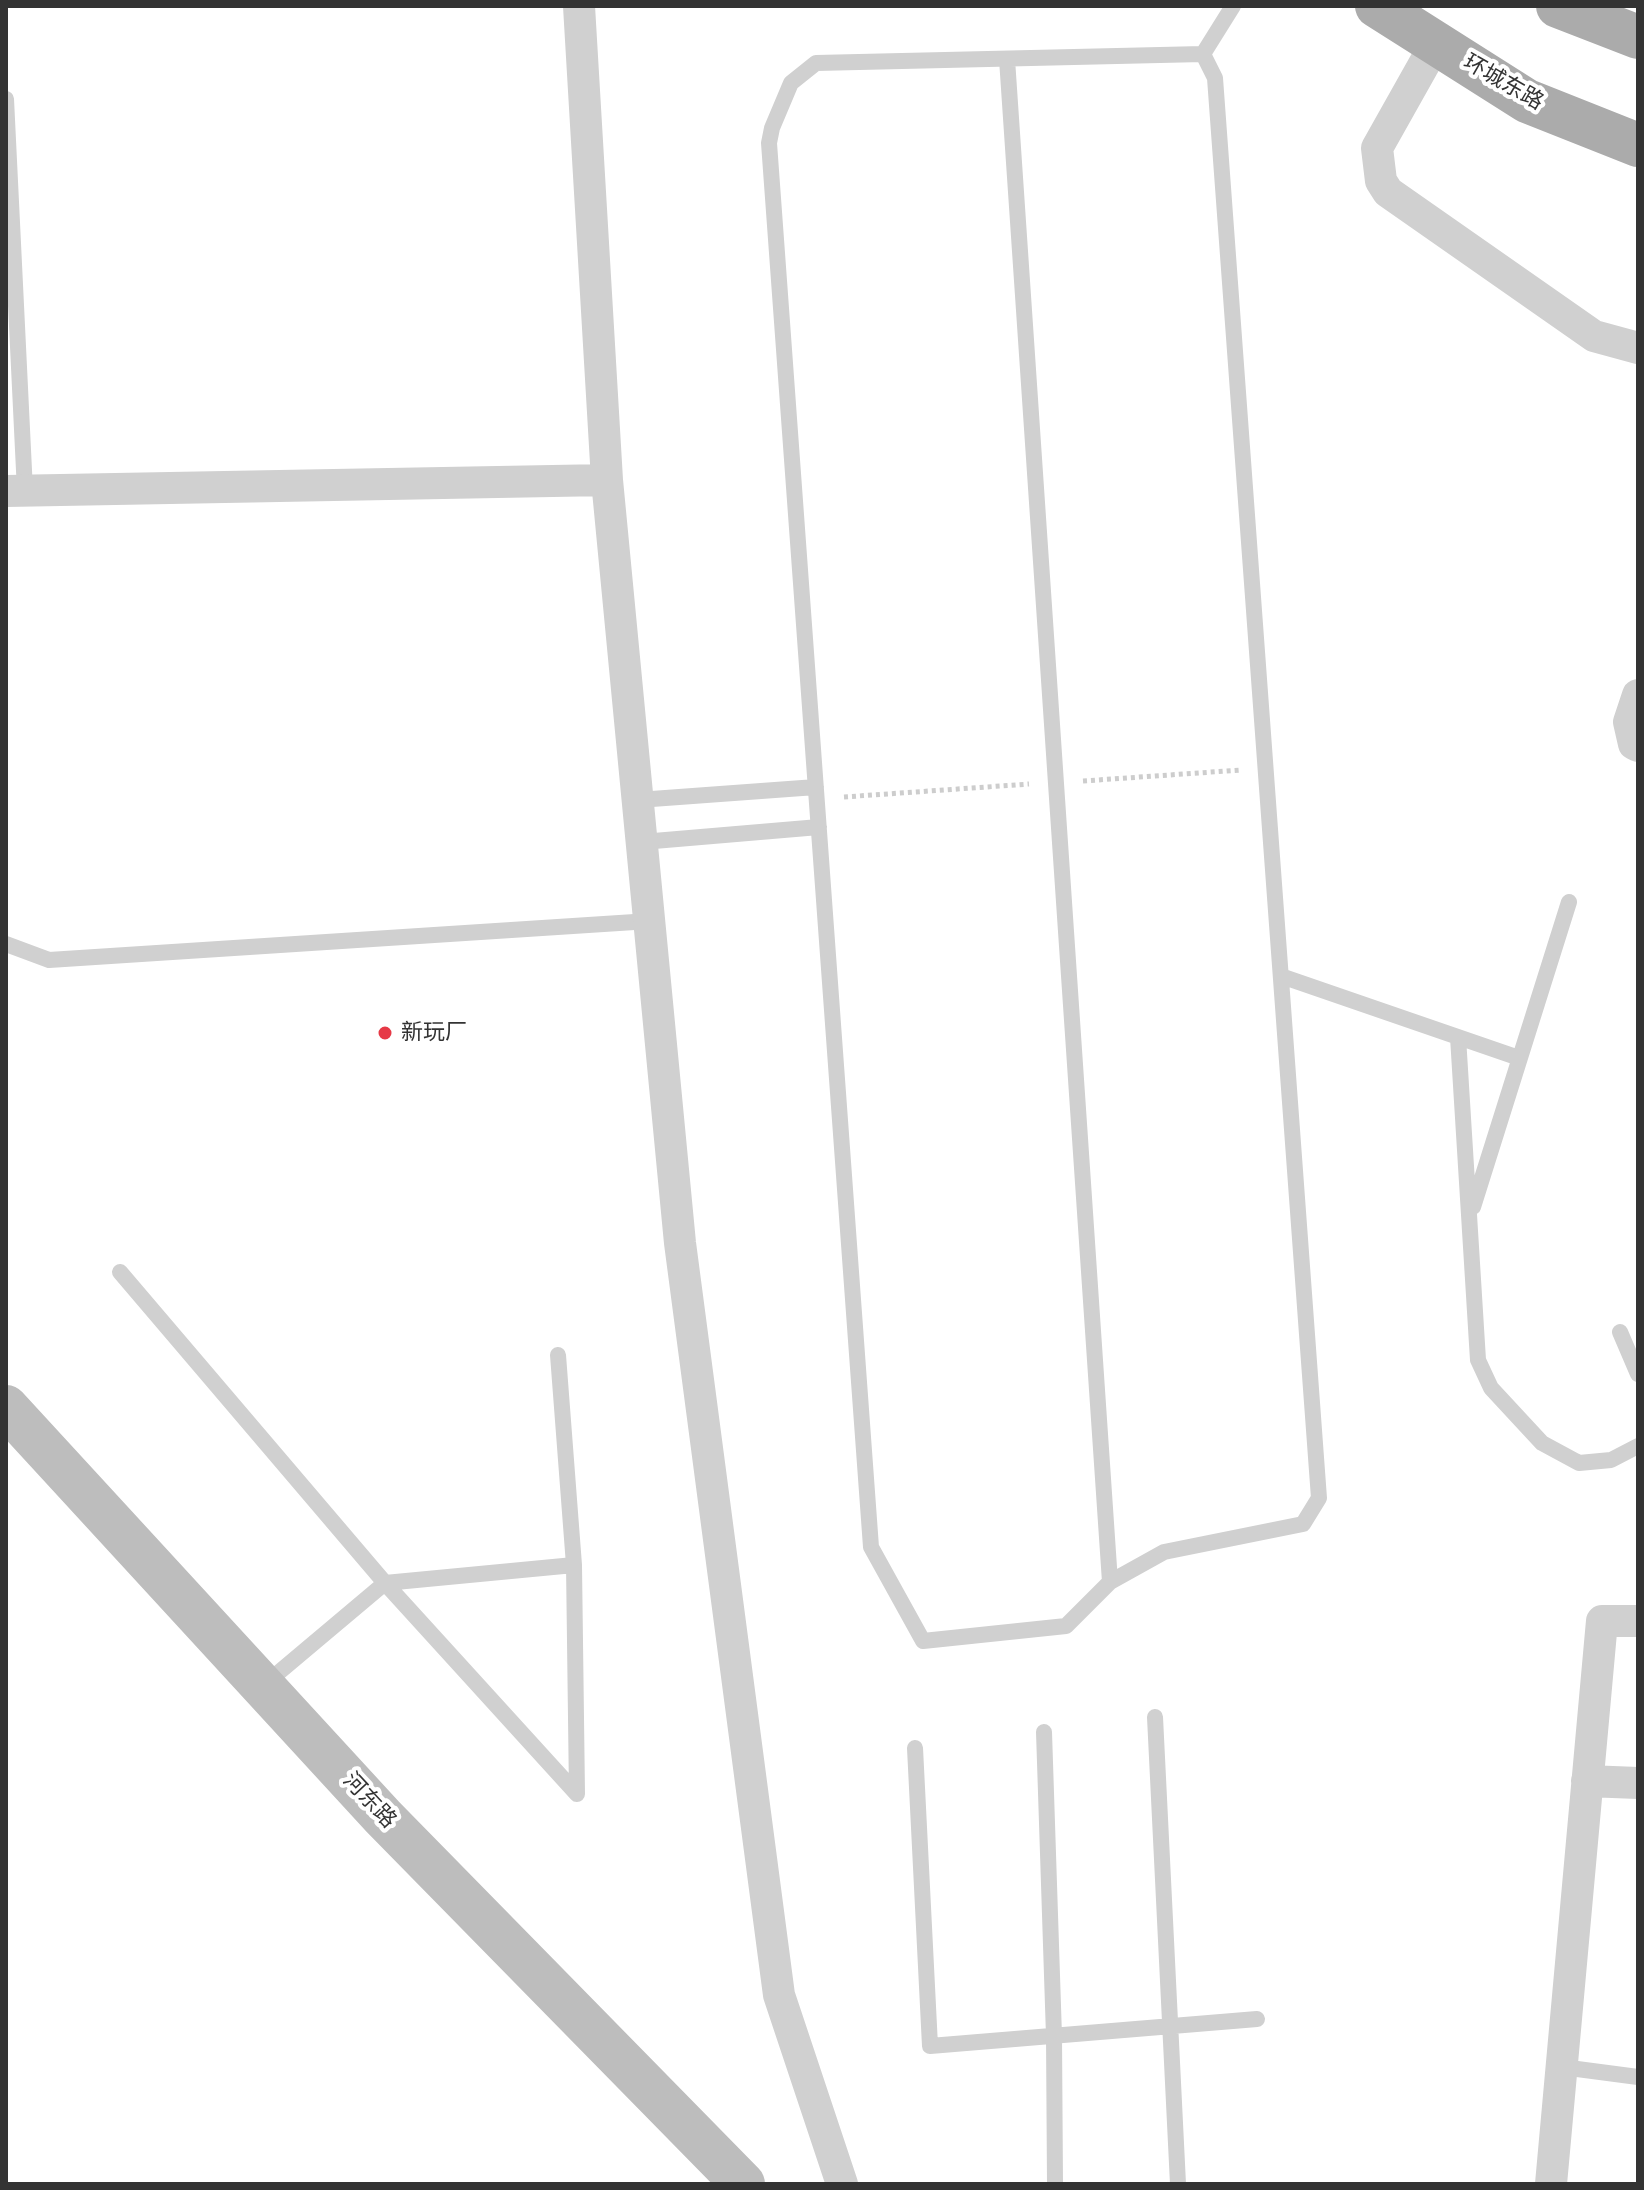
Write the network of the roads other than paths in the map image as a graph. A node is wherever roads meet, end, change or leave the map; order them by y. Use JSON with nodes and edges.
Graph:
{"nodes":[{"id":1,"x":579,"y":6,"type":"edge"},
{"id":2,"x":1233,"y":6,"type":"edge"},
{"id":3,"x":1377,"y":6,"type":"edge"},
{"id":4,"x":1558,"y":6,"type":"edge"},
{"id":5,"x":1638,"y":37,"type":"edge"},
{"id":6,"x":1436,"y":43,"type":"junction"},
{"id":7,"x":1203,"y":54,"type":"junction"},
{"id":8,"x":1007,"y":59,"type":"junction"},
{"id":9,"x":6,"y":99,"type":"edge"},
{"id":10,"x":1638,"y":145,"type":"edge"},
{"id":11,"x":1638,"y":348,"type":"edge"},
{"id":12,"x":607,"y":480,"type":"junction"},
{"id":13,"x":16,"y":491,"type":"edge"},
{"id":14,"x":1638,"y":695,"type":"edge"},
{"id":15,"x":1638,"y":746,"type":"edge"},
{"id":16,"x":816,"y":787,"type":"junction"},
{"id":17,"x":638,"y":800,"type":"junction"},
{"id":18,"x":819,"y":827,"type":"junction"},
{"id":19,"x":642,"y":842,"type":"junction"},
{"id":20,"x":1569,"y":902,"type":"dead end"},
{"id":21,"x":650,"y":921,"type":"junction"},
{"id":22,"x":6,"y":944,"type":"edge"},
{"id":23,"x":1281,"y":976,"type":"junction"},
{"id":24,"x":1458,"y":1037,"type":"junction"},
{"id":25,"x":1519,"y":1058,"type":"junction"},
{"id":26,"x":1469,"y":1220,"type":"junction"},
{"id":27,"x":120,"y":1272,"type":"dead end"},
{"id":28,"x":1620,"y":1332,"type":"dead end"},
{"id":29,"x":558,"y":1355,"type":"dead end"},
{"id":30,"x":1638,"y":1374,"type":"edge"},
{"id":31,"x":6,"y":1407,"type":"edge"},
{"id":32,"x":1638,"y":1446,"type":"edge"},
{"id":33,"x":574,"y":1565,"type":"junction"},
{"id":34,"x":1110,"y":1582,"type":"junction"},
{"id":35,"x":385,"y":1583,"type":"junction"},
{"id":36,"x":1638,"y":1621,"type":"edge"},
{"id":37,"x":263,"y":1686,"type":"junction"},
{"id":38,"x":1155,"y":1717,"type":"dead end"},
{"id":39,"x":1044,"y":1732,"type":"dead end"},
{"id":40,"x":915,"y":1748,"type":"dead end"},
{"id":41,"x":1587,"y":1781,"type":"junction"},
{"id":42,"x":1638,"y":1783,"type":"edge"},
{"id":43,"x":1257,"y":2019,"type":"dead end"},
{"id":44,"x":1170,"y":2026,"type":"junction"},
{"id":45,"x":1054,"y":2036,"type":"junction"},
{"id":46,"x":1562,"y":2067,"type":"junction"},
{"id":47,"x":1638,"y":2077,"type":"edge"},
{"id":48,"x":743,"y":2184,"type":"edge"},
{"id":49,"x":842,"y":2184,"type":"edge"},
{"id":50,"x":1055,"y":2184,"type":"edge"},
{"id":51,"x":1178,"y":2184,"type":"edge"},
{"id":52,"x":1551,"y":2184,"type":"edge"}],
"edges":[{"from":1,"to":12,"type":"street"},
{"from":2,"to":7,"type":"lane"},
{"from":3,"to":6,"type":"main road","name":"环城东路"},
{"from":4,"to":5,"type":"main road"},
{"from":6,"to":10,"type":"main road","name":"环城东路"},
{"from":6,"to":11,"type":"street"},
{"from":7,"to":8,"type":"lane"},
{"from":7,"to":23,"type":"lane"},
{"from":8,"to":16,"type":"lane"},
{"from":8,"to":34,"type":"lane"},
{"from":9,"to":13,"type":"lane"},
{"from":12,"to":13,"type":"street"},
{"from":12,"to":17,"type":"street"},
{"from":14,"to":15,"type":"street"},
{"from":16,"to":17,"type":"lane"},
{"from":16,"to":18,"type":"lane"},
{"from":17,"to":19,"type":"street"},
{"from":18,"to":19,"type":"lane"},
{"from":18,"to":34,"type":"lane"},
{"from":19,"to":21,"type":"street"},
{"from":20,"to":25,"type":"lane"},
{"from":21,"to":22,"type":"lane"},
{"from":21,"to":49,"type":"street"},
{"from":23,"to":24,"type":"lane"},
{"from":23,"to":34,"type":"lane"},
{"from":24,"to":25,"type":"lane"},
{"from":24,"to":26,"type":"lane"},
{"from":25,"to":26,"type":"lane"},
{"from":26,"to":32,"type":"lane"},
{"from":27,"to":35,"type":"lane"},
{"from":28,"to":30,"type":"lane"},
{"from":29,"to":33,"type":"lane"},
{"from":31,"to":37,"type":"main road","name":"河东路"},
{"from":33,"to":35,"type":"lane"},
{"from":33,"to":35,"type":"lane"},
{"from":35,"to":37,"type":"lane"},
{"from":36,"to":41,"type":"street"},
{"from":37,"to":48,"type":"main road","name":"河东路"},
{"from":38,"to":44,"type":"lane"},
{"from":39,"to":45,"type":"lane"},
{"from":40,"to":45,"type":"lane"},
{"from":41,"to":42,"type":"street"},
{"from":41,"to":46,"type":"street"},
{"from":43,"to":44,"type":"lane"},
{"from":44,"to":45,"type":"lane"},
{"from":44,"to":51,"type":"lane"},
{"from":45,"to":50,"type":"lane"},
{"from":46,"to":47,"type":"lane"},
{"from":46,"to":52,"type":"street"}]}
